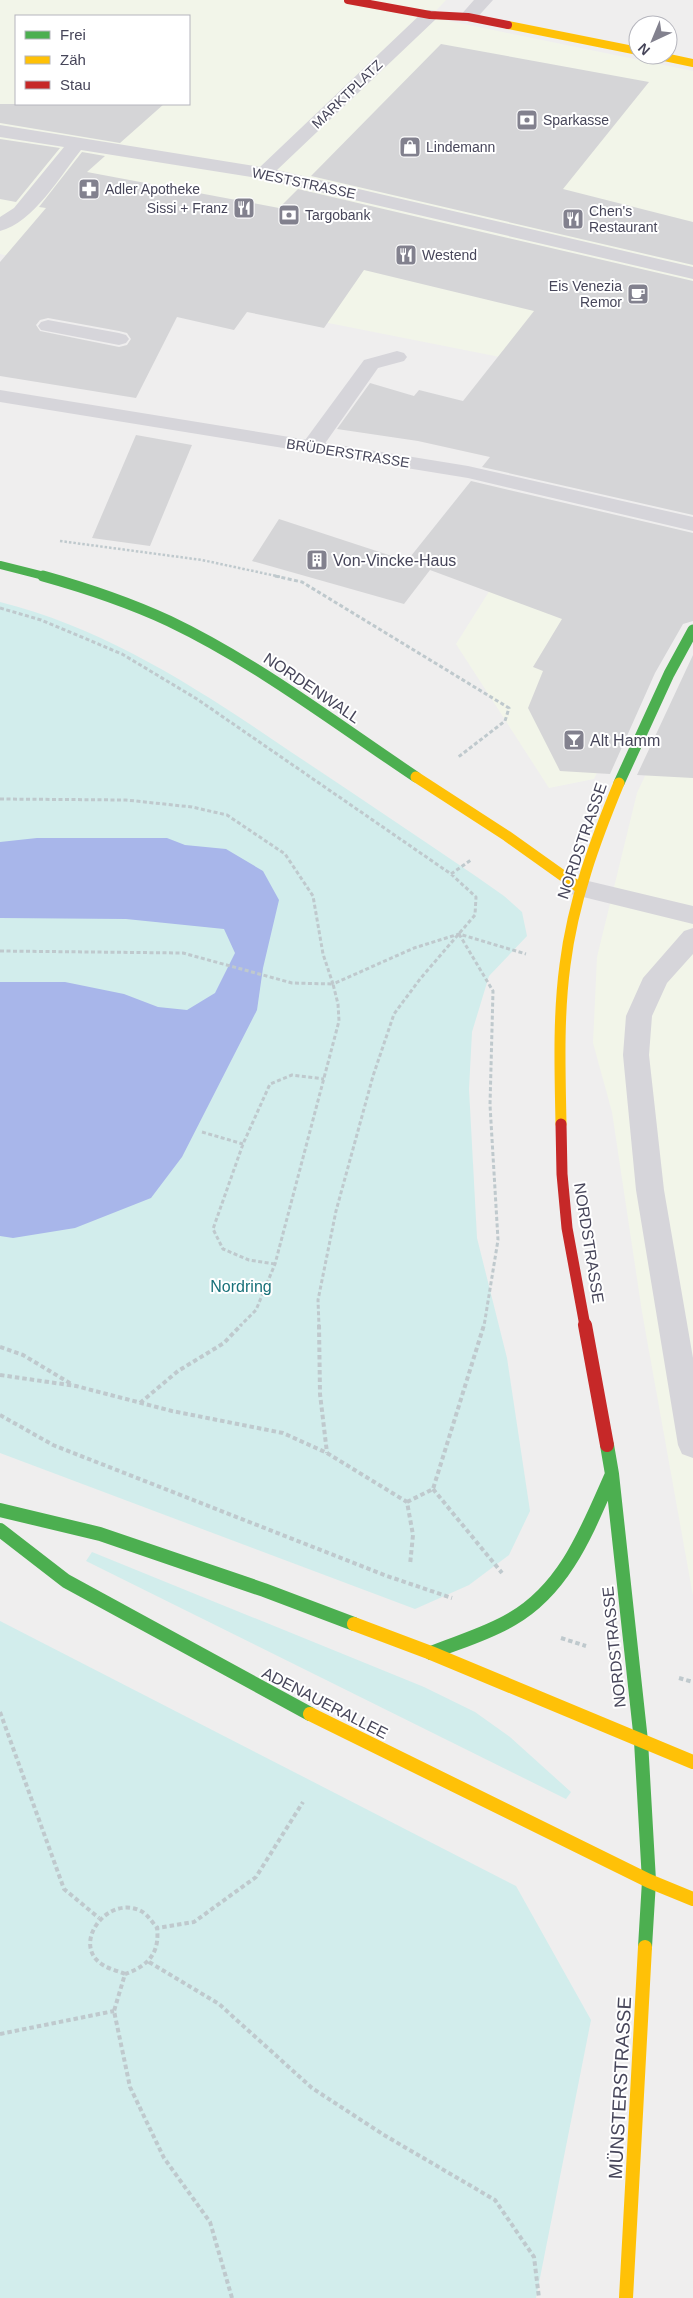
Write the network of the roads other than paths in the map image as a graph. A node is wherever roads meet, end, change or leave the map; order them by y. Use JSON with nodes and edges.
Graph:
{"nodes":[{"id":1,"x":348,"y":0,"type":"edge"},
{"id":2,"x":484,"y":0,"type":"edge"},
{"id":3,"x":430,"y":15,"type":"junction"},
{"id":4,"x":468,"y":17,"type":"junction"},
{"id":5,"x":628,"y":49,"type":"edge"},
{"id":6,"x":678,"y":60,"type":"edge"},
{"id":7,"x":693,"y":63,"type":"edge"},
{"id":8,"x":0,"y":131,"type":"edge"},
{"id":9,"x":76,"y":143,"type":"junction"},
{"id":10,"x":264,"y":173,"type":"junction"},
{"id":11,"x":0,"y":225,"type":"edge"},
{"id":12,"x":693,"y":274,"type":"edge"},
{"id":13,"x":48,"y":326,"type":"dead end"},
{"id":14,"x":119,"y":339,"type":"dead end"},
{"id":15,"x":396,"y":357,"type":"dead end"},
{"id":16,"x":0,"y":396,"type":"edge"},
{"id":17,"x":310,"y":447,"type":"junction"},
{"id":18,"x":693,"y":524,"type":"edge"},
{"id":19,"x":0,"y":565,"type":"edge"},
{"id":20,"x":693,"y":630,"type":"edge"},
{"id":21,"x":580,"y":888,"type":"junction"},
{"id":22,"x":693,"y":915,"type":"edge"},
{"id":23,"x":693,"y":937,"type":"edge"},
{"id":24,"x":693,"y":1445,"type":"edge"},
{"id":25,"x":612,"y":1474,"type":"junction"},
{"id":26,"x":0,"y":1510,"type":"edge"},
{"id":27,"x":0,"y":1530,"type":"edge"},
{"id":28,"x":431,"y":1653,"type":"junction"},
{"id":29,"x":641,"y":1741,"type":"junction"},
{"id":30,"x":693,"y":1762,"type":"edge"},
{"id":31,"x":649,"y":1881,"type":"junction"},
{"id":32,"x":693,"y":1899,"type":"edge"},
{"id":33,"x":626,"y":2298,"type":"edge"}],
"edges":[{"from":1,"to":3,"type":"main road"},
{"from":2,"to":4,"type":"street"},
{"from":3,"to":4,"type":"main road"},
{"from":3,"to":10,"type":"street","name":"MARKTPLATZ"},
{"from":4,"to":5,"type":"main road"},
{"from":6,"to":7,"type":"main road"},
{"from":8,"to":9,"type":"street","name":"WESTSTRASSE"},
{"from":9,"to":10,"type":"street","name":"WESTSTRASSE"},
{"from":9,"to":11,"type":"street"},
{"from":10,"to":12,"type":"street","name":"WESTSTRASSE"},
{"from":13,"to":14,"type":"street"},
{"from":15,"to":17,"type":"street"},
{"from":16,"to":17,"type":"street","name":"BRÜDERSTRASSE"},
{"from":17,"to":18,"type":"street","name":"BRÜDERSTRASSE"},
{"from":19,"to":21,"type":"main road","name":"NORDENWALL"},
{"from":20,"to":21,"type":"main road","name":"NORDSTRASSE"},
{"from":21,"to":22,"type":"street"},
{"from":21,"to":25,"type":"main road","name":"NORDSTRASSE"},
{"from":23,"to":24,"type":"street"},
{"from":25,"to":28,"type":"main road"},
{"from":25,"to":29,"type":"main road","name":"NORDSTRASSE"},
{"from":26,"to":28,"type":"main road"},
{"from":27,"to":31,"type":"main road","name":"ADENAUERALLEE"},
{"from":28,"to":29,"type":"main road"},
{"from":29,"to":30,"type":"main road"},
{"from":29,"to":31,"type":"main road","name":"NORDSTRASSE"},
{"from":31,"to":32,"type":"main road","name":"ADENAUERALLEE"},
{"from":31,"to":33,"type":"main road","name":"MÜNSTERSTRASSE"}]}
